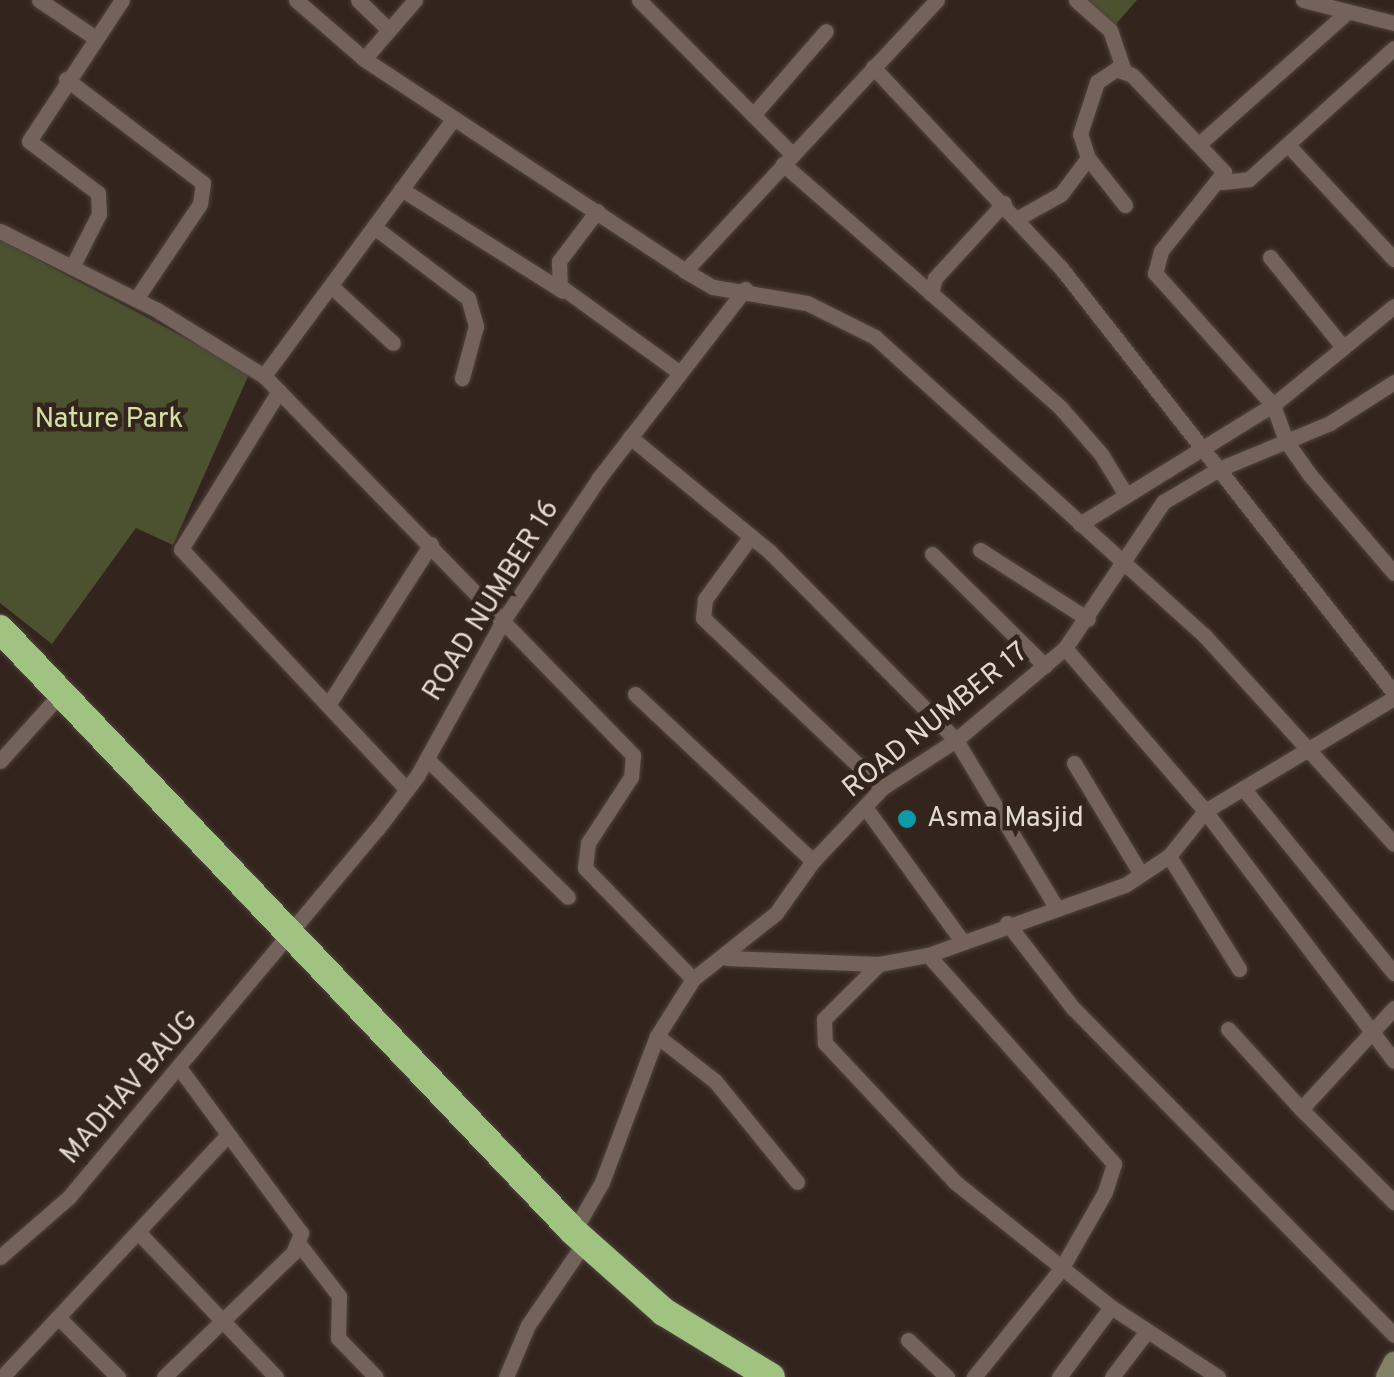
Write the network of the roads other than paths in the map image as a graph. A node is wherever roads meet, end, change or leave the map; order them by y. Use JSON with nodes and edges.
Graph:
{"nodes":[{"id":1,"x":39,"y":0,"type":"edge"},
{"id":2,"x":122,"y":0,"type":"edge"},
{"id":3,"x":296,"y":0,"type":"edge"},
{"id":4,"x":358,"y":0,"type":"edge"},
{"id":5,"x":415,"y":0,"type":"edge"},
{"id":6,"x":937,"y":0,"type":"edge"},
{"id":7,"x":1076,"y":0,"type":"edge"},
{"id":8,"x":1303,"y":0,"type":"edge"},
{"id":9,"x":648,"y":3,"type":"edge"},
{"id":10,"x":1347,"y":12,"type":"junction"},
{"id":11,"x":1394,"y":22,"type":"edge"},
{"id":12,"x":389,"y":30,"type":"junction"},
{"id":13,"x":826,"y":32,"type":"dead end"},
{"id":14,"x":94,"y":37,"type":"junction"},
{"id":15,"x":1394,"y":48,"type":"edge"},
{"id":16,"x":364,"y":59,"type":"junction"},
{"id":17,"x":874,"y":68,"type":"junction"},
{"id":18,"x":1124,"y":70,"type":"junction"},
{"id":19,"x":66,"y":79,"type":"junction"},
{"id":20,"x":753,"y":115,"type":"junction"},
{"id":21,"x":454,"y":118,"type":"junction"},
{"id":22,"x":1198,"y":144,"type":"junction"},
{"id":23,"x":1288,"y":145,"type":"junction"},
{"id":24,"x":1088,"y":158,"type":"junction"},
{"id":25,"x":788,"y":159,"type":"junction"},
{"id":26,"x":1222,"y":182,"type":"junction"},
{"id":27,"x":402,"y":189,"type":"junction"},
{"id":28,"x":1004,"y":203,"type":"junction"},
{"id":29,"x":1125,"y":206,"type":"dead end"},
{"id":30,"x":597,"y":211,"type":"junction"},
{"id":31,"x":1018,"y":218,"type":"junction"},
{"id":32,"x":374,"y":227,"type":"junction"},
{"id":33,"x":0,"y":231,"type":"edge"},
{"id":34,"x":1270,"y":257,"type":"dead end"},
{"id":35,"x":1394,"y":258,"type":"edge"},
{"id":36,"x":73,"y":266,"type":"junction"},
{"id":37,"x":686,"y":271,"type":"junction"},
{"id":38,"x":330,"y":286,"type":"junction"},
{"id":39,"x":745,"y":289,"type":"junction"},
{"id":40,"x":931,"y":293,"type":"junction"},
{"id":41,"x":570,"y":296,"type":"junction"},
{"id":42,"x":136,"y":299,"type":"junction"},
{"id":43,"x":1394,"y":306,"type":"edge"},
{"id":44,"x":393,"y":343,"type":"dead end"},
{"id":45,"x":1343,"y":348,"type":"junction"},
{"id":46,"x":680,"y":373,"type":"junction"},
{"id":47,"x":264,"y":376,"type":"junction"},
{"id":48,"x":462,"y":378,"type":"dead end"},
{"id":49,"x":1394,"y":382,"type":"edge"},
{"id":50,"x":280,"y":391,"type":"junction"},
{"id":51,"x":1274,"y":405,"type":"junction"},
{"id":52,"x":630,"y":437,"type":"junction"},
{"id":53,"x":1286,"y":441,"type":"junction"},
{"id":54,"x":1201,"y":446,"type":"junction"},
{"id":55,"x":1218,"y":469,"type":"junction"},
{"id":56,"x":1126,"y":495,"type":"junction"},
{"id":57,"x":1080,"y":524,"type":"junction"},
{"id":58,"x":750,"y":536,"type":"junction"},
{"id":59,"x":430,"y":544,"type":"junction"},
{"id":60,"x":980,"y":550,"type":"dead end"},
{"id":61,"x":932,"y":554,"type":"dead end"},
{"id":62,"x":1123,"y":564,"type":"junction"},
{"id":63,"x":1394,"y":572,"type":"edge"},
{"id":64,"x":504,"y":618,"type":"junction"},
{"id":65,"x":1088,"y":619,"type":"junction"},
{"id":66,"x":0,"y":628,"type":"edge"},
{"id":67,"x":0,"y":645,"type":"edge"},
{"id":68,"x":1065,"y":648,"type":"junction"},
{"id":69,"x":1045,"y":666,"type":"junction"},
{"id":70,"x":635,"y":694,"type":"dead end"},
{"id":71,"x":1394,"y":695,"type":"edge"},
{"id":72,"x":55,"y":700,"type":"junction"},
{"id":73,"x":328,"y":705,"type":"junction"},
{"id":74,"x":956,"y":740,"type":"junction"},
{"id":75,"x":1305,"y":749,"type":"junction"},
{"id":76,"x":427,"y":759,"type":"junction"},
{"id":77,"x":0,"y":761,"type":"edge"},
{"id":78,"x":1074,"y":763,"type":"dead end"},
{"id":79,"x":882,"y":788,"type":"junction"},
{"id":80,"x":1243,"y":788,"type":"junction"},
{"id":81,"x":406,"y":790,"type":"junction"},
{"id":82,"x":865,"y":806,"type":"junction"},
{"id":83,"x":1205,"y":811,"type":"junction"},
{"id":84,"x":1394,"y":844,"type":"edge"},
{"id":85,"x":1169,"y":856,"type":"junction"},
{"id":86,"x":814,"y":861,"type":"junction"},
{"id":87,"x":1141,"y":874,"type":"junction"},
{"id":88,"x":568,"y":897,"type":"dead end"},
{"id":89,"x":1056,"y":907,"type":"junction"},
{"id":90,"x":1006,"y":923,"type":"junction"},
{"id":91,"x":290,"y":937,"type":"junction"},
{"id":92,"x":962,"y":941,"type":"junction"},
{"id":93,"x":928,"y":955,"type":"junction"},
{"id":94,"x":728,"y":958,"type":"junction"},
{"id":95,"x":879,"y":964,"type":"junction"},
{"id":96,"x":1240,"y":968,"type":"dead end"},
{"id":97,"x":1394,"y":974,"type":"edge"},
{"id":98,"x":693,"y":980,"type":"junction"},
{"id":99,"x":1394,"y":1008,"type":"edge"},
{"id":100,"x":1228,"y":1029,"type":"dead end"},
{"id":101,"x":1371,"y":1032,"type":"junction"},
{"id":102,"x":656,"y":1036,"type":"junction"},
{"id":103,"x":1394,"y":1061,"type":"edge"},
{"id":104,"x":180,"y":1069,"type":"junction"},
{"id":105,"x":1302,"y":1109,"type":"junction"},
{"id":106,"x":228,"y":1136,"type":"junction"},
{"id":107,"x":797,"y":1182,"type":"dead end"},
{"id":108,"x":1394,"y":1202,"type":"edge"},
{"id":109,"x":138,"y":1232,"type":"junction"},
{"id":110,"x":574,"y":1240,"type":"junction"},
{"id":111,"x":300,"y":1244,"type":"junction"},
{"id":112,"x":0,"y":1258,"type":"edge"},
{"id":113,"x":1061,"y":1269,"type":"junction"},
{"id":114,"x":1111,"y":1307,"type":"junction"},
{"id":115,"x":58,"y":1317,"type":"junction"},
{"id":116,"x":220,"y":1322,"type":"junction"},
{"id":117,"x":1147,"y":1330,"type":"junction"},
{"id":118,"x":1394,"y":1336,"type":"edge"},
{"id":119,"x":908,"y":1340,"type":"dead end"},
{"id":120,"x":1394,"y":1363,"type":"edge"},
{"id":121,"x":1197,"y":1371,"type":"edge"},
{"id":122,"x":508,"y":1372,"type":"edge"},
{"id":123,"x":2,"y":1377,"type":"edge"},
{"id":124,"x":118,"y":1377,"type":"edge"},
{"id":125,"x":164,"y":1377,"type":"edge"},
{"id":126,"x":276,"y":1377,"type":"edge"},
{"id":127,"x":376,"y":1377,"type":"edge"},
{"id":128,"x":524,"y":1377,"type":"edge"},
{"id":129,"x":753,"y":1377,"type":"edge"},
{"id":130,"x":771,"y":1377,"type":"edge"},
{"id":131,"x":946,"y":1377,"type":"edge"},
{"id":132,"x":974,"y":1377,"type":"edge"},
{"id":133,"x":1059,"y":1377,"type":"edge"},
{"id":134,"x":1112,"y":1377,"type":"edge"},
{"id":135,"x":1218,"y":1377,"type":"edge"},
{"id":136,"x":1387,"y":1377,"type":"edge"}],
"edges":[{"from":1,"to":14,"type":"street"},
{"from":2,"to":14,"type":"street"},
{"from":3,"to":16,"type":"street"},
{"from":4,"to":12,"type":"street"},
{"from":5,"to":12,"type":"street"},
{"from":6,"to":17,"type":"street"},
{"from":7,"to":18,"type":"street"},
{"from":8,"to":10,"type":"street"},
{"from":9,"to":20,"type":"street"},
{"from":10,"to":11,"type":"street"},
{"from":10,"to":22,"type":"street"},
{"from":12,"to":16,"type":"street"},
{"from":13,"to":20,"type":"street"},
{"from":14,"to":19,"type":"street"},
{"from":15,"to":23,"type":"street"},
{"from":16,"to":21,"type":"street"},
{"from":17,"to":25,"type":"street"},
{"from":17,"to":28,"type":"street"},
{"from":18,"to":22,"type":"street"},
{"from":18,"to":24,"type":"street"},
{"from":19,"to":36,"type":"street"},
{"from":19,"to":42,"type":"street"},
{"from":20,"to":25,"type":"street"},
{"from":21,"to":27,"type":"street"},
{"from":21,"to":30,"type":"street"},
{"from":22,"to":26,"type":"street"},
{"from":23,"to":26,"type":"street"},
{"from":23,"to":35,"type":"street"},
{"from":24,"to":29,"type":"street"},
{"from":24,"to":31,"type":"street"},
{"from":25,"to":37,"type":"street"},
{"from":25,"to":40,"type":"street"},
{"from":26,"to":51,"type":"street"},
{"from":27,"to":32,"type":"street"},
{"from":27,"to":41,"type":"street"},
{"from":28,"to":31,"type":"street"},
{"from":28,"to":40,"type":"street"},
{"from":30,"to":37,"type":"street"},
{"from":30,"to":41,"type":"street"},
{"from":31,"to":54,"type":"street"},
{"from":32,"to":38,"type":"street"},
{"from":32,"to":48,"type":"street"},
{"from":33,"to":36,"type":"street"},
{"from":34,"to":45,"type":"street"},
{"from":36,"to":42,"type":"street"},
{"from":37,"to":39,"type":"street"},
{"from":38,"to":44,"type":"street"},
{"from":38,"to":47,"type":"street"},
{"from":39,"to":46,"type":"street","name":"ROAD NUMBER 16"},
{"from":39,"to":57,"type":"street"},
{"from":40,"to":56,"type":"street"},
{"from":41,"to":46,"type":"street"},
{"from":42,"to":47,"type":"street"},
{"from":43,"to":45,"type":"street"},
{"from":45,"to":51,"type":"street"},
{"from":46,"to":52,"type":"street","name":"ROAD NUMBER 16"},
{"from":47,"to":50,"type":"street"},
{"from":49,"to":53,"type":"street","name":"ROAD NUMBER 17"},
{"from":50,"to":59,"type":"street"},
{"from":50,"to":73,"type":"street"},
{"from":51,"to":53,"type":"street"},
{"from":51,"to":54,"type":"street"},
{"from":52,"to":58,"type":"street"},
{"from":52,"to":64,"type":"street","name":"ROAD NUMBER 16"},
{"from":53,"to":55,"type":"street","name":"ROAD NUMBER 17"},
{"from":53,"to":63,"type":"street"},
{"from":54,"to":55,"type":"street"},
{"from":54,"to":56,"type":"street"},
{"from":55,"to":62,"type":"street","name":"ROAD NUMBER 17"},
{"from":55,"to":71,"type":"street"},
{"from":56,"to":57,"type":"street"},
{"from":57,"to":62,"type":"street"},
{"from":58,"to":74,"type":"street"},
{"from":58,"to":79,"type":"street"},
{"from":59,"to":64,"type":"street"},
{"from":59,"to":73,"type":"street"},
{"from":60,"to":65,"type":"street"},
{"from":61,"to":69,"type":"street"},
{"from":62,"to":65,"type":"street","name":"ROAD NUMBER 17"},
{"from":62,"to":75,"type":"street"},
{"from":64,"to":76,"type":"street","name":"ROAD NUMBER 16"},
{"from":64,"to":98,"type":"street"},
{"from":65,"to":68,"type":"street","name":"ROAD NUMBER 17"},
{"from":66,"to":91,"type":"highway"},
{"from":67,"to":72,"type":"highway"},
{"from":68,"to":69,"type":"street","name":"ROAD NUMBER 17"},
{"from":68,"to":83,"type":"street"},
{"from":69,"to":74,"type":"street","name":"ROAD NUMBER 17"},
{"from":70,"to":86,"type":"street"},
{"from":71,"to":75,"type":"street"},
{"from":72,"to":77,"type":"street"},
{"from":72,"to":91,"type":"highway"},
{"from":73,"to":81,"type":"street"},
{"from":74,"to":79,"type":"street","name":"ROAD NUMBER 17"},
{"from":74,"to":89,"type":"street"},
{"from":75,"to":80,"type":"street"},
{"from":75,"to":84,"type":"street"},
{"from":76,"to":81,"type":"street","name":"ROAD NUMBER 16"},
{"from":76,"to":88,"type":"street"},
{"from":78,"to":87,"type":"street"},
{"from":79,"to":82,"type":"street","name":"ROAD NUMBER 17"},
{"from":80,"to":83,"type":"street"},
{"from":80,"to":97,"type":"street"},
{"from":81,"to":91,"type":"street","name":"ROAD NUMBER 16"},
{"from":82,"to":86,"type":"street","name":"ROAD NUMBER 17"},
{"from":82,"to":92,"type":"street"},
{"from":83,"to":85,"type":"street"},
{"from":83,"to":101,"type":"street"},
{"from":85,"to":87,"type":"street"},
{"from":85,"to":96,"type":"street"},
{"from":86,"to":94,"type":"street","name":"ROAD NUMBER 17"},
{"from":87,"to":89,"type":"street"},
{"from":89,"to":90,"type":"street"},
{"from":90,"to":92,"type":"street"},
{"from":90,"to":118,"type":"street"},
{"from":91,"to":104,"type":"street","name":"MADHAV BAUG"},
{"from":91,"to":110,"type":"highway"},
{"from":92,"to":93,"type":"street"},
{"from":93,"to":95,"type":"street"},
{"from":93,"to":113,"type":"street"},
{"from":94,"to":95,"type":"street"},
{"from":94,"to":98,"type":"street","name":"ROAD NUMBER 17"},
{"from":95,"to":113,"type":"street"},
{"from":98,"to":102,"type":"street","name":"ROAD NUMBER 17"},
{"from":99,"to":101,"type":"street"},
{"from":100,"to":105,"type":"street"},
{"from":101,"to":103,"type":"street"},
{"from":101,"to":105,"type":"street"},
{"from":102,"to":107,"type":"street"},
{"from":102,"to":110,"type":"street","name":"ROAD NUMBER 17"},
{"from":104,"to":106,"type":"street"},
{"from":104,"to":112,"type":"street","name":"MADHAV BAUG"},
{"from":105,"to":108,"type":"street"},
{"from":106,"to":109,"type":"street"},
{"from":106,"to":111,"type":"street"},
{"from":109,"to":115,"type":"street"},
{"from":109,"to":116,"type":"street"},
{"from":110,"to":122,"type":"street","name":"ROAD NUMBER 17"},
{"from":110,"to":129,"type":"highway"},
{"from":110,"to":130,"type":"highway"},
{"from":111,"to":116,"type":"street"},
{"from":111,"to":127,"type":"street"},
{"from":113,"to":114,"type":"street"},
{"from":113,"to":132,"type":"street"},
{"from":114,"to":117,"type":"street"},
{"from":114,"to":133,"type":"street"},
{"from":115,"to":123,"type":"street"},
{"from":115,"to":124,"type":"street"},
{"from":116,"to":125,"type":"street"},
{"from":116,"to":126,"type":"street"},
{"from":117,"to":121,"type":"street"},
{"from":117,"to":134,"type":"street"},
{"from":119,"to":131,"type":"street"},
{"from":120,"to":136,"type":"main road"},
{"from":121,"to":135,"type":"street"},
{"from":122,"to":128,"type":"street"}]}
